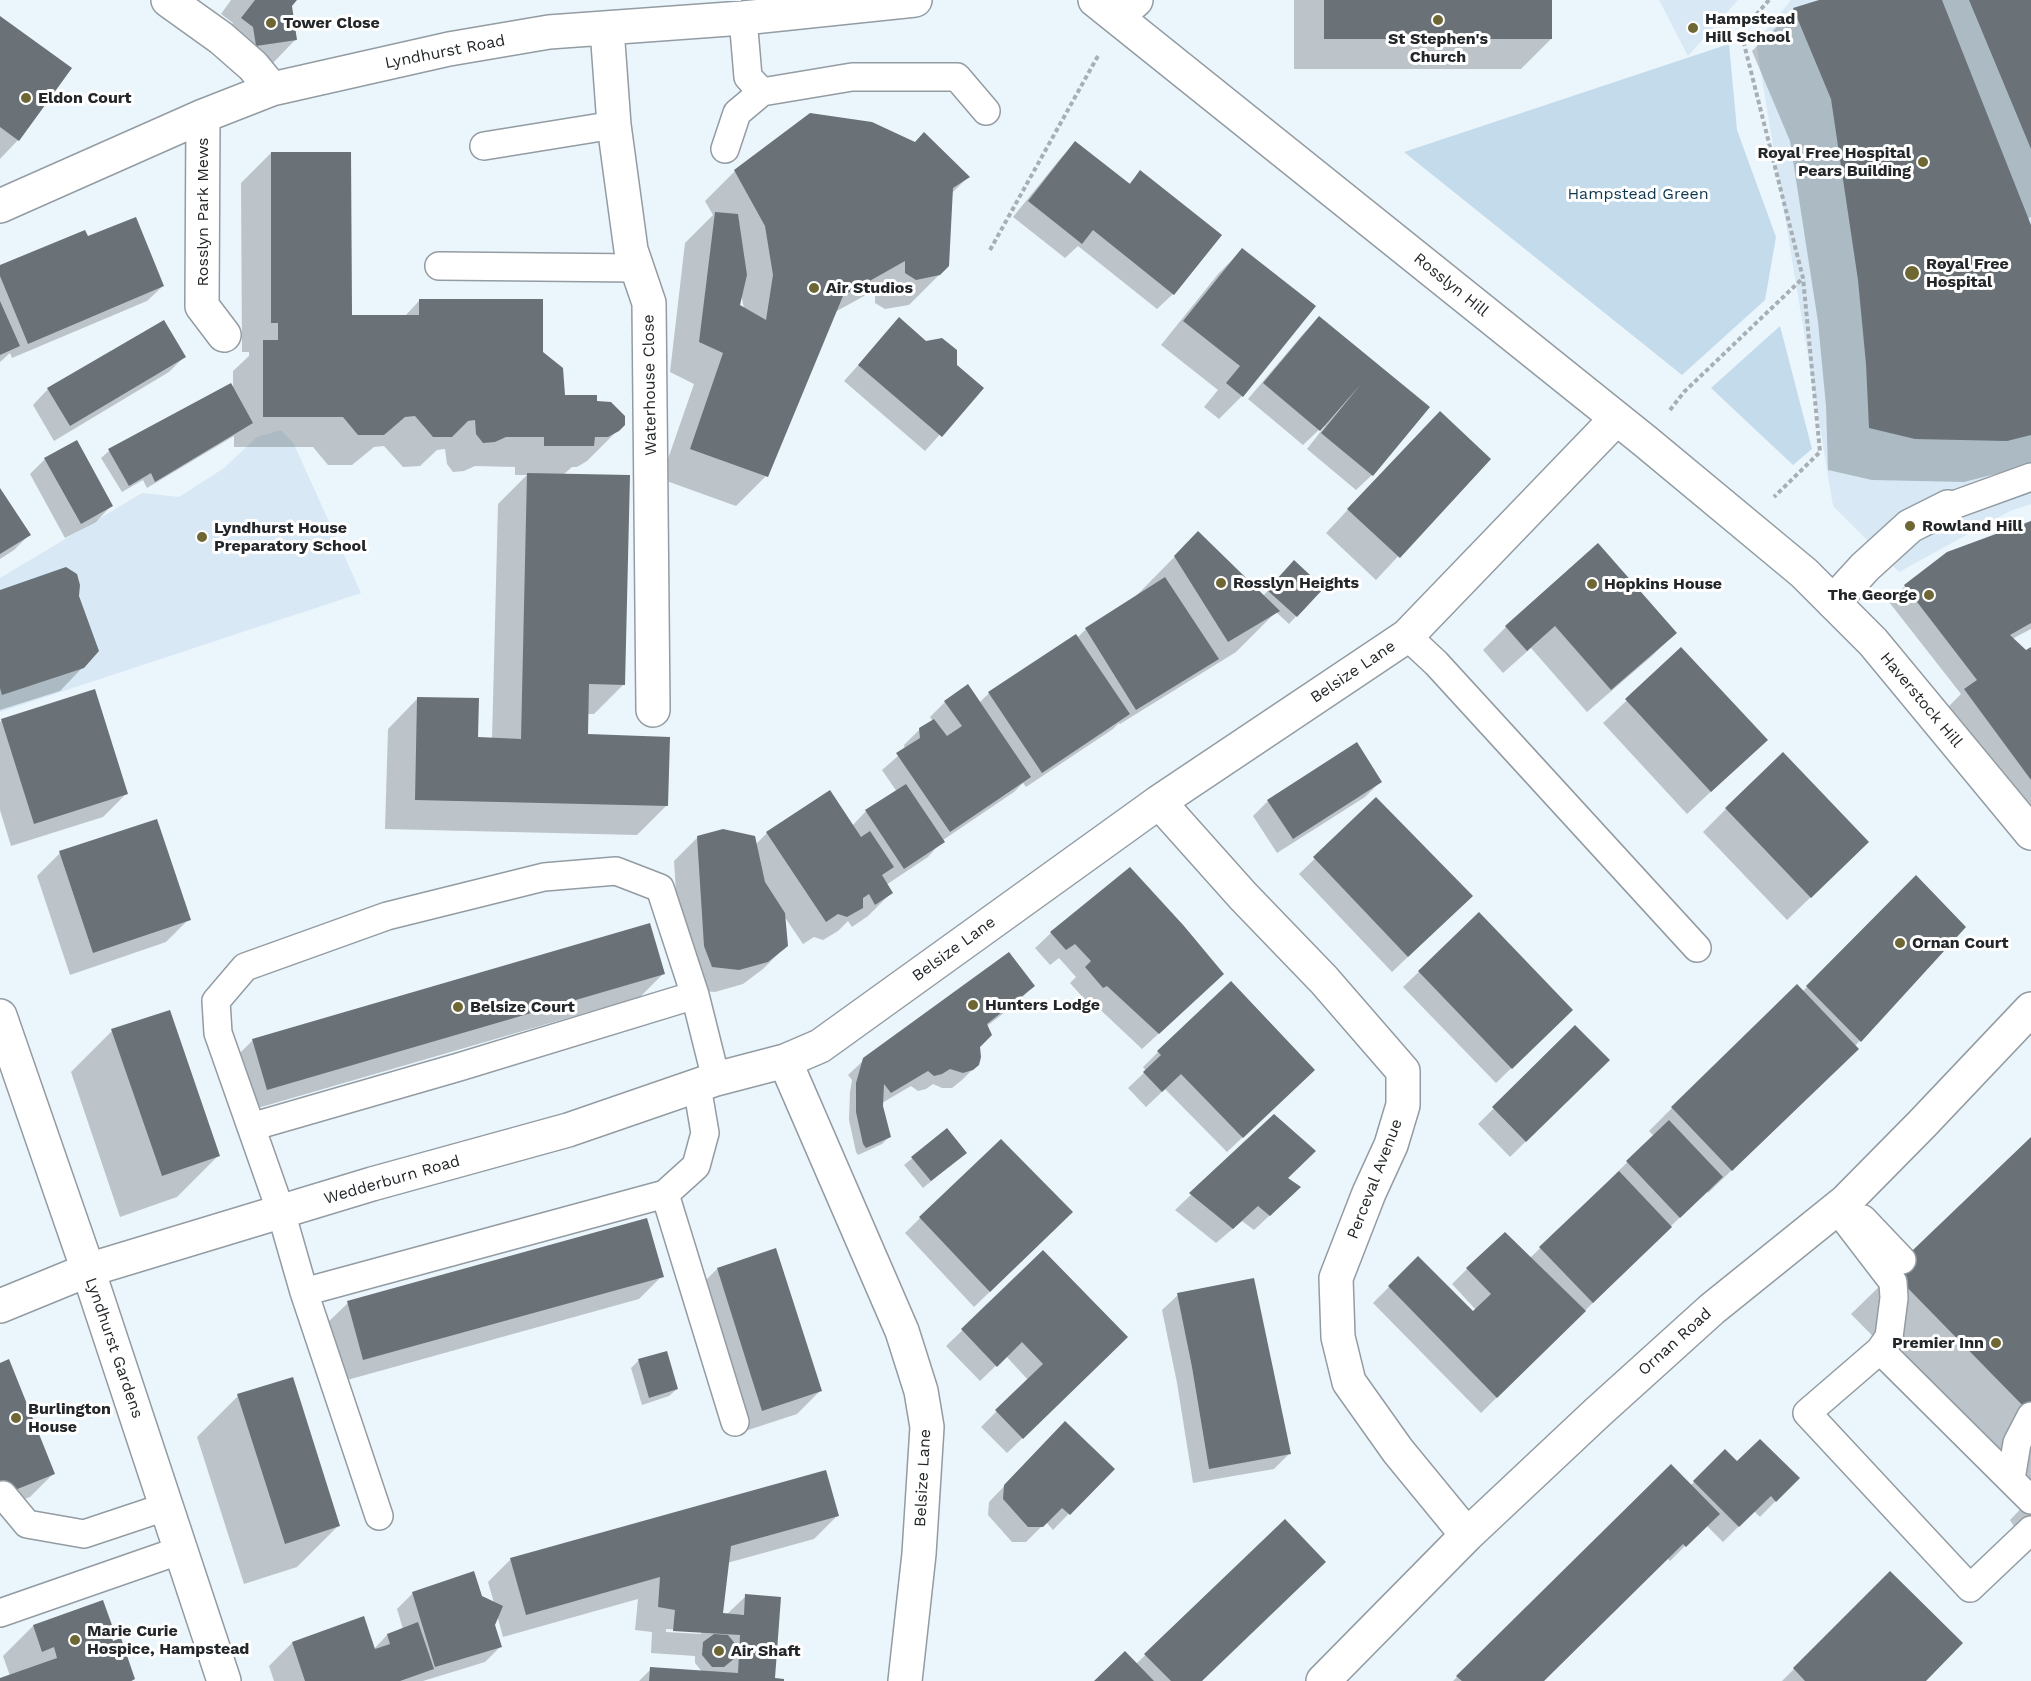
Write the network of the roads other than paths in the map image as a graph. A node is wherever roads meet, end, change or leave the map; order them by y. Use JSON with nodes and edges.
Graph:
{"nodes":[{"id":1,"x":168,"y":0,"type":"edge"},
{"id":2,"x":915,"y":0,"type":"edge"},
{"id":3,"x":1116,"y":6,"type":"edge"},
{"id":4,"x":743,"y":18,"type":"junction"},
{"id":5,"x":607,"y":29,"type":"junction"},
{"id":6,"x":272,"y":89,"type":"junction"},
{"id":7,"x":762,"y":92,"type":"junction"},
{"id":8,"x":986,"y":111,"type":"dead end"},
{"id":9,"x":203,"y":116,"type":"junction"},
{"id":10,"x":614,"y":125,"type":"junction"},
{"id":11,"x":484,"y":146,"type":"dead end"},
{"id":12,"x":725,"y":149,"type":"dead end"},
{"id":13,"x":0,"y":206,"type":"edge"},
{"id":14,"x":439,"y":266,"type":"dead end"},
{"id":15,"x":637,"y":268,"type":"junction"},
{"id":16,"x":224,"y":335,"type":"dead end"},
{"id":17,"x":1616,"y":419,"type":"junction"},
{"id":18,"x":2031,"y":477,"type":"edge"},
{"id":19,"x":1948,"y":507,"type":"joint"},
{"id":20,"x":1804,"y":573,"type":"joint"},
{"id":21,"x":1833,"y":602,"type":"junction"},
{"id":22,"x":1407,"y":636,"type":"junction"},
{"id":23,"x":653,"y":710,"type":"dead end"},
{"id":24,"x":1159,"y":802,"type":"junction"},
{"id":25,"x":2031,"y":833,"type":"edge"},
{"id":26,"x":1697,"y":948,"type":"dead end"},
{"id":27,"x":695,"y":995,"type":"junction"},
{"id":28,"x":2031,"y":1008,"type":"edge"},
{"id":29,"x":0,"y":1016,"type":"edge"},
{"id":30,"x":785,"y":1061,"type":"junction"},
{"id":31,"x":706,"y":1083,"type":"junction"},
{"id":32,"x":251,"y":1127,"type":"junction"},
{"id":33,"x":665,"y":1194,"type":"junction"},
{"id":34,"x":1841,"y":1205,"type":"junction"},
{"id":35,"x":281,"y":1212,"type":"junction"},
{"id":36,"x":1902,"y":1260,"type":"dead end"},
{"id":37,"x":88,"y":1270,"type":"junction"},
{"id":38,"x":304,"y":1293,"type":"junction"},
{"id":39,"x":0,"y":1306,"type":"edge"},
{"id":40,"x":1880,"y":1350,"type":"junction"},
{"id":41,"x":2031,"y":1416,"type":"edge"},
{"id":42,"x":735,"y":1422,"type":"dead end"},
{"id":43,"x":2011,"y":1479,"type":"junction"},
{"id":44,"x":3,"y":1495,"type":"dead end"},
{"id":45,"x":2031,"y":1500,"type":"edge"},
{"id":46,"x":168,"y":1506,"type":"junction"},
{"id":47,"x":379,"y":1516,"type":"dead end"},
{"id":48,"x":2031,"y":1530,"type":"edge"},
{"id":49,"x":1467,"y":1535,"type":"junction"},
{"id":50,"x":181,"y":1550,"type":"junction"},
{"id":51,"x":0,"y":1613,"type":"edge"},
{"id":52,"x":224,"y":1681,"type":"edge"},
{"id":53,"x":905,"y":1681,"type":"edge"},
{"id":54,"x":1323,"y":1681,"type":"edge"}],
"edges":[{"from":1,"to":6,"type":"street"},
{"from":2,"to":4,"type":"street","name":"Lyndhurst Road"},
{"from":3,"to":17,"type":"street","name":"Rosslyn Hill"},
{"from":4,"to":5,"type":"street","name":"Lyndhurst Road"},
{"from":4,"to":7,"type":"lane"},
{"from":5,"to":6,"type":"street","name":"Lyndhurst Road"},
{"from":5,"to":10,"type":"street","name":"Waterhouse Close"},
{"from":6,"to":9,"type":"street","name":"Lyndhurst Road"},
{"from":7,"to":8,"type":"lane"},
{"from":7,"to":12,"type":"lane"},
{"from":9,"to":13,"type":"street","name":"Lyndhurst Road"},
{"from":9,"to":16,"type":"street","name":"Rosslyn Park Mews"},
{"from":10,"to":11,"type":"lane"},
{"from":10,"to":15,"type":"street","name":"Waterhouse Close"},
{"from":14,"to":15,"type":"lane"},
{"from":15,"to":23,"type":"street","name":"Waterhouse Close"},
{"from":17,"to":20,"type":"street","name":"Rosslyn Hill"},
{"from":17,"to":22,"type":"street","name":"Belsize Lane"},
{"from":18,"to":19,"type":"lane"},
{"from":19,"to":21,"type":"street"},
{"from":20,"to":21,"type":"street","name":"Haverstock Hill"},
{"from":21,"to":25,"type":"street","name":"Haverstock Hill"},
{"from":22,"to":24,"type":"street","name":"Belsize Lane"},
{"from":22,"to":26,"type":"lane"},
{"from":24,"to":30,"type":"street","name":"Belsize Lane"},
{"from":24,"to":49,"type":"street","name":"Perceval Avenue"},
{"from":27,"to":31,"type":"lane"},
{"from":27,"to":32,"type":"lane"},
{"from":27,"to":32,"type":"lane"},
{"from":28,"to":34,"type":"street","name":"Ornan Road"},
{"from":29,"to":37,"type":"street","name":"Lyndhurst Gardens"},
{"from":30,"to":31,"type":"street","name":"Wedderburn Road"},
{"from":30,"to":53,"type":"street","name":"Belsize Lane"},
{"from":31,"to":33,"type":"lane"},
{"from":31,"to":35,"type":"street","name":"Wedderburn Road"},
{"from":32,"to":35,"type":"lane"},
{"from":33,"to":38,"type":"lane"},
{"from":33,"to":42,"type":"lane"},
{"from":34,"to":36,"type":"lane"},
{"from":34,"to":40,"type":"lane"},
{"from":34,"to":49,"type":"street","name":"Ornan Road"},
{"from":35,"to":37,"type":"street","name":"Wedderburn Road"},
{"from":35,"to":38,"type":"lane"},
{"from":37,"to":39,"type":"street","name":"Wedderburn Road"},
{"from":37,"to":46,"type":"street","name":"Lyndhurst Gardens"},
{"from":38,"to":47,"type":"lane"},
{"from":40,"to":43,"type":"lane"},
{"from":40,"to":48,"type":"lane"},
{"from":41,"to":43,"type":"lane"},
{"from":43,"to":45,"type":"lane"},
{"from":44,"to":46,"type":"lane"},
{"from":46,"to":50,"type":"street","name":"Lyndhurst Gardens"},
{"from":49,"to":54,"type":"street","name":"Ornan Road"},
{"from":50,"to":51,"type":"lane"},
{"from":50,"to":52,"type":"street","name":"Lyndhurst Gardens"}]}
